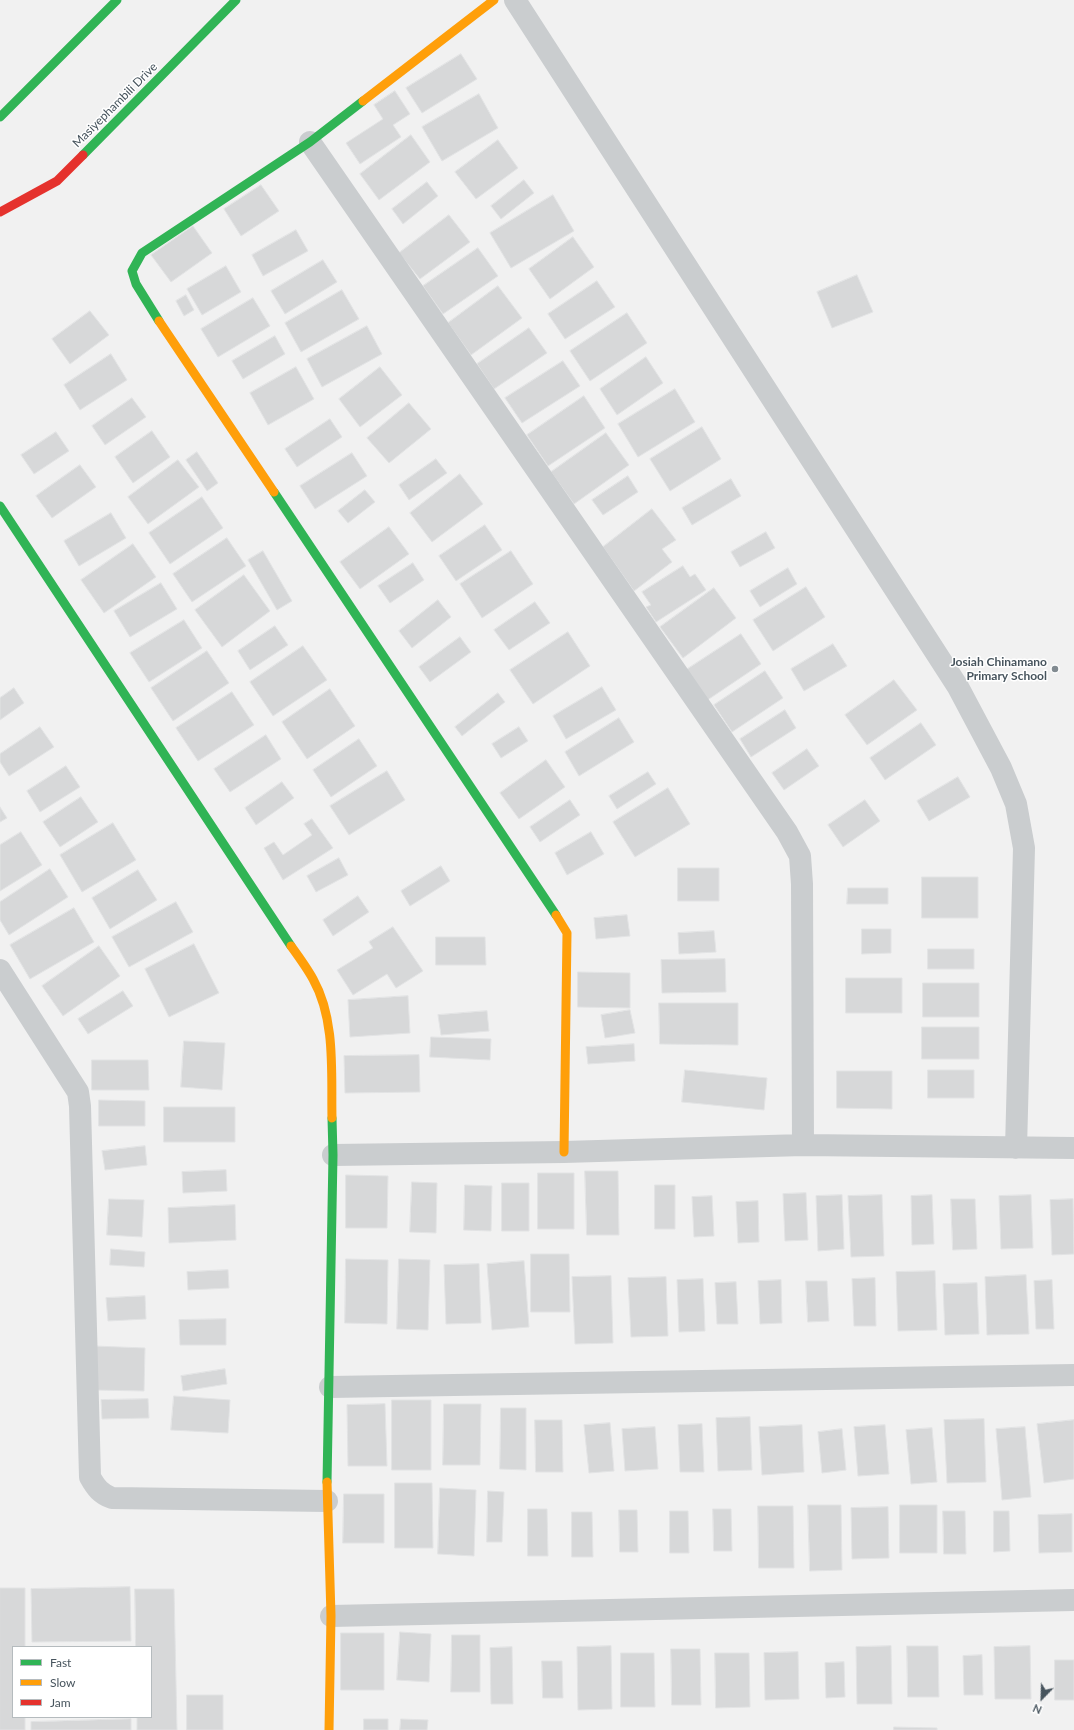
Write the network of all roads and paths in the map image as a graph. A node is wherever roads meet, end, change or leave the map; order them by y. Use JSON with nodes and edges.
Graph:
{"nodes":[{"id":1,"x":117,"y":0,"type":"edge"},
{"id":2,"x":236,"y":0,"type":"edge"},
{"id":3,"x":494,"y":0,"type":"edge"},
{"id":4,"x":515,"y":0,"type":"edge"},
{"id":5,"x":0,"y":117,"type":"edge"},
{"id":6,"x":310,"y":142,"type":"junction"},
{"id":7,"x":0,"y":212,"type":"edge"},
{"id":8,"x":3,"y":517,"type":"edge"},
{"id":9,"x":0,"y":970,"type":"edge"},
{"id":10,"x":803,"y":1145,"type":"junction"},
{"id":11,"x":1016,"y":1148,"type":"junction"},
{"id":12,"x":1074,"y":1148,"type":"edge"},
{"id":13,"x":564,"y":1152,"type":"junction"},
{"id":14,"x":333,"y":1155,"type":"junction"},
{"id":15,"x":1074,"y":1375,"type":"edge"},
{"id":16,"x":330,"y":1387,"type":"junction"},
{"id":17,"x":327,"y":1501,"type":"junction"},
{"id":18,"x":1074,"y":1600,"type":"edge"},
{"id":19,"x":331,"y":1616,"type":"junction"},
{"id":20,"x":329,"y":1730,"type":"edge"}],
"edges":[{"from":1,"to":5,"type":"street"},
{"from":2,"to":7,"type":"street","name":"Masiyephambili Drive"},
{"from":3,"to":6,"type":"street"},
{"from":4,"to":11,"type":"street"},
{"from":6,"to":10,"type":"street"},
{"from":6,"to":13,"type":"street"},
{"from":8,"to":14,"type":"street"},
{"from":9,"to":17,"type":"street"},
{"from":10,"to":11,"type":"street"},
{"from":10,"to":13,"type":"street"},
{"from":11,"to":12,"type":"street"},
{"from":13,"to":14,"type":"street"},
{"from":14,"to":16,"type":"street"},
{"from":15,"to":16,"type":"street"},
{"from":16,"to":17,"type":"street"},
{"from":17,"to":19,"type":"street"},
{"from":18,"to":19,"type":"street"},
{"from":19,"to":20,"type":"street"}]}
